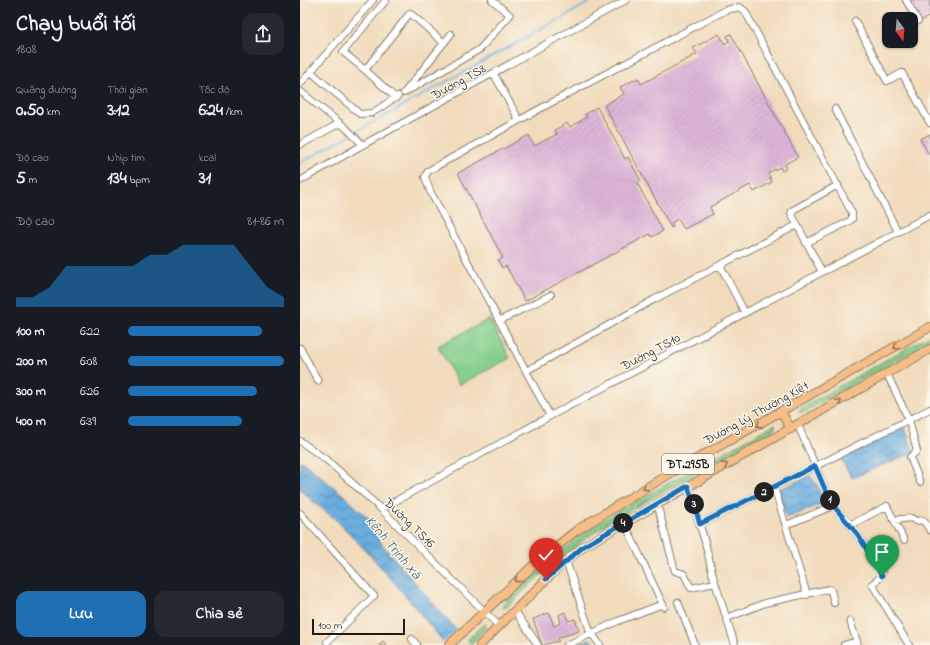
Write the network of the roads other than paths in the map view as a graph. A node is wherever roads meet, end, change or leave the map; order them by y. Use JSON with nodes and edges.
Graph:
{"nodes":[{"id":1,"x":373,"y":0,"type":"edge"},
{"id":2,"x":386,"y":0,"type":"edge"},
{"id":3,"x":492,"y":0,"type":"edge"},
{"id":4,"x":626,"y":0,"type":"edge"},
{"id":5,"x":906,"y":0,"type":"edge"},
{"id":6,"x":913,"y":12,"type":"edge"},
{"id":7,"x":856,"y":21,"type":"dead end"},
{"id":8,"x":451,"y":34,"type":"dead end"},
{"id":9,"x":444,"y":43,"type":"junction"},
{"id":10,"x":365,"y":70,"type":"junction"},
{"id":11,"x":311,"y":72,"type":"junction"},
{"id":12,"x":494,"y":74,"type":"junction"},
{"id":13,"x":300,"y":84,"type":"edge"},
{"id":14,"x":300,"y":91,"type":"edge"},
{"id":15,"x":404,"y":93,"type":"junction"},
{"id":16,"x":396,"y":98,"type":"junction"},
{"id":17,"x":834,"y":109,"type":"dead end"},
{"id":18,"x":519,"y":120,"type":"junction"},
{"id":19,"x":340,"y":122,"type":"junction"},
{"id":20,"x":930,"y":123,"type":"edge"},
{"id":21,"x":363,"y":145,"type":"junction"},
{"id":22,"x":300,"y":146,"type":"edge"},
{"id":23,"x":300,"y":182,"type":"edge"},
{"id":24,"x":838,"y":185,"type":"junction"},
{"id":25,"x":930,"y":215,"type":"edge"},
{"id":26,"x":797,"y":225,"type":"junction"},
{"id":27,"x":898,"y":232,"type":"junction"},
{"id":28,"x":806,"y":243,"type":"junction"},
{"id":29,"x":720,"y":265,"type":"junction"},
{"id":30,"x":822,"y":272,"type":"junction"},
{"id":31,"x":551,"y":295,"type":"dead end"},
{"id":32,"x":745,"y":313,"type":"junction"},
{"id":33,"x":499,"y":320,"type":"junction"},
{"id":34,"x":930,"y":327,"type":"edge"},
{"id":35,"x":300,"y":348,"type":"edge"},
{"id":36,"x":930,"y":349,"type":"edge"},
{"id":37,"x":526,"y":371,"type":"junction"},
{"id":38,"x":887,"y":374,"type":"junction"},
{"id":39,"x":318,"y":381,"type":"dead end"},
{"id":40,"x":930,"y":409,"type":"edge"},
{"id":41,"x":781,"y":412,"type":"junction"},
{"id":42,"x":550,"y":416,"type":"junction"},
{"id":43,"x":910,"y":420,"type":"junction"},
{"id":44,"x":794,"y":427,"type":"junction"},
{"id":45,"x":300,"y":441,"type":"edge"},
{"id":46,"x":815,"y":466,"type":"junction"},
{"id":47,"x":920,"y":482,"type":"dead end"},
{"id":48,"x":688,"y":486,"type":"junction"},
{"id":49,"x":774,"y":487,"type":"junction"},
{"id":50,"x":657,"y":503,"type":"junction"},
{"id":51,"x":833,"y":506,"type":"junction"},
{"id":52,"x":381,"y":508,"type":"junction"},
{"id":53,"x":300,"y":513,"type":"edge"},
{"id":54,"x":894,"y":520,"type":"junction"},
{"id":55,"x":624,"y":522,"type":"junction"},
{"id":56,"x":700,"y":524,"type":"junction"},
{"id":57,"x":786,"y":525,"type":"junction"},
{"id":58,"x":850,"y":526,"type":"junction"},
{"id":59,"x":930,"y":530,"type":"edge"},
{"id":60,"x":904,"y":540,"type":"dead end"},
{"id":61,"x":566,"y":561,"type":"junction"},
{"id":62,"x":716,"y":583,"type":"junction"},
{"id":63,"x":807,"y":595,"type":"junction"},
{"id":64,"x":678,"y":602,"type":"dead end"},
{"id":65,"x":834,"y":603,"type":"dead end"},
{"id":66,"x":485,"y":611,"type":"junction"},
{"id":67,"x":515,"y":611,"type":"junction"},
{"id":68,"x":727,"y":618,"type":"junction"},
{"id":69,"x":850,"y":621,"type":"dead end"},
{"id":70,"x":499,"y":626,"type":"junction"},
{"id":71,"x":592,"y":633,"type":"junction"},
{"id":72,"x":412,"y":639,"type":"dead end"},
{"id":73,"x":327,"y":642,"type":"dead end"},
{"id":74,"x":858,"y":643,"type":"edge"},
{"id":75,"x":480,"y":644,"type":"edge"},
{"id":76,"x":417,"y":645,"type":"edge"},
{"id":77,"x":449,"y":645,"type":"edge"},
{"id":78,"x":538,"y":645,"type":"edge"},
{"id":79,"x":567,"y":645,"type":"edge"},
{"id":80,"x":600,"y":645,"type":"edge"},
{"id":81,"x":695,"y":645,"type":"edge"},
{"id":82,"x":735,"y":645,"type":"edge"},
{"id":83,"x":844,"y":645,"type":"edge"},
{"id":84,"x":908,"y":645,"type":"edge"}],
"edges":[{"from":1,"to":11,"type":"street"},
{"from":2,"to":10,"type":"street"},
{"from":3,"to":15,"type":"street"},
{"from":4,"to":12,"type":"street","name":"Đường TS8"},
{"from":5,"to":6,"type":"street"},
{"from":7,"to":20,"type":"street"},
{"from":8,"to":9,"type":"street"},
{"from":9,"to":10,"type":"street"},
{"from":9,"to":15,"type":"street"},
{"from":10,"to":16,"type":"street"},
{"from":11,"to":13,"type":"street"},
{"from":11,"to":16,"type":"street"},
{"from":12,"to":18,"type":"street"},
{"from":12,"to":21,"type":"street","name":"Đường TS8"},
{"from":14,"to":19,"type":"street"},
{"from":15,"to":16,"type":"street"},
{"from":17,"to":27,"type":"street"},
{"from":18,"to":24,"type":"street"},
{"from":18,"to":33,"type":"street"},
{"from":19,"to":21,"type":"street"},
{"from":19,"to":22,"type":"street"},
{"from":21,"to":23,"type":"street","name":"Đường TS8"},
{"from":24,"to":26,"type":"street"},
{"from":24,"to":28,"type":"street"},
{"from":25,"to":27,"type":"street","name":"Đường TS10"},
{"from":26,"to":28,"type":"street"},
{"from":26,"to":29,"type":"street"},
{"from":27,"to":30,"type":"street","name":"Đường TS10"},
{"from":28,"to":30,"type":"street"},
{"from":29,"to":32,"type":"street"},
{"from":29,"to":37,"type":"street"},
{"from":30,"to":32,"type":"street","name":"Đường TS10"},
{"from":31,"to":33,"type":"street"},
{"from":32,"to":42,"type":"street","name":"Đường TS10"},
{"from":33,"to":37,"type":"street"},
{"from":34,"to":41,"type":"main road","name":"Đường Lý Thường Kiệt","number":"ĐT.295B","one_way":true},
{"from":35,"to":39,"type":"street"},
{"from":36,"to":38,"type":"main road","number":"ĐT.295B"},
{"from":37,"to":42,"type":"street"},
{"from":38,"to":43,"type":"street"},
{"from":44,"to":38,"type":"main road","number":"ĐT.295B","one_way":true},
{"from":40,"to":43,"type":"street"},
{"from":41,"to":44,"type":"main road"},
{"from":41,"to":66,"type":"main road","name":"Đường Lý Thường Kiệt","number":"ĐT.295B","one_way":true},
{"from":42,"to":52,"type":"street","name":"Đường TS10"},
{"from":43,"to":46,"type":"street"},
{"from":43,"to":47,"type":"street"},
{"from":44,"to":46,"type":"street"},
{"from":48,"to":44,"type":"main road","number":"ĐT.295B","one_way":true},
{"from":45,"to":52,"type":"street","name":"Đường TS16"},
{"from":46,"to":49,"type":"street"},
{"from":46,"to":51,"type":"street"},
{"from":48,"to":50,"type":"main road","number":"ĐT.295B"},
{"from":48,"to":56,"type":"street"},
{"from":49,"to":56,"type":"street"},
{"from":49,"to":57,"type":"street"},
{"from":50,"to":55,"type":"main road","number":"ĐT.295B"},
{"from":50,"to":62,"type":"street"},
{"from":51,"to":57,"type":"street"},
{"from":51,"to":58,"type":"street"},
{"from":52,"to":66,"type":"street","name":"Đường TS16"},
{"from":53,"to":73,"type":"street"},
{"from":54,"to":58,"type":"street"},
{"from":54,"to":59,"type":"street"},
{"from":54,"to":60,"type":"street"},
{"from":55,"to":61,"type":"main road","number":"ĐT.295B"},
{"from":55,"to":71,"type":"street"},
{"from":56,"to":62,"type":"street"},
{"from":57,"to":63,"type":"street"},
{"from":58,"to":84,"type":"street"},
{"from":61,"to":67,"type":"main road","number":"ĐT.295B"},
{"from":61,"to":71,"type":"street"},
{"from":62,"to":68,"type":"street"},
{"from":63,"to":65,"type":"street"},
{"from":63,"to":68,"type":"street"},
{"from":64,"to":81,"type":"street"},
{"from":66,"to":70,"type":"street","name":"Đường TS16"},
{"from":66,"to":77,"type":"main road","name":"Đường Lý Thường Kiệt","number":"ĐT.295B"},
{"from":67,"to":70,"type":"main road","number":"ĐT.295B"},
{"from":67,"to":78,"type":"street"},
{"from":68,"to":82,"type":"street"},
{"from":69,"to":74,"type":"street"},
{"from":70,"to":75,"type":"main road","number":"ĐT.295B"},
{"from":71,"to":79,"type":"street"},
{"from":71,"to":80,"type":"street"},
{"from":72,"to":76,"type":"street"},
{"from":74,"to":83,"type":"street"}]}
